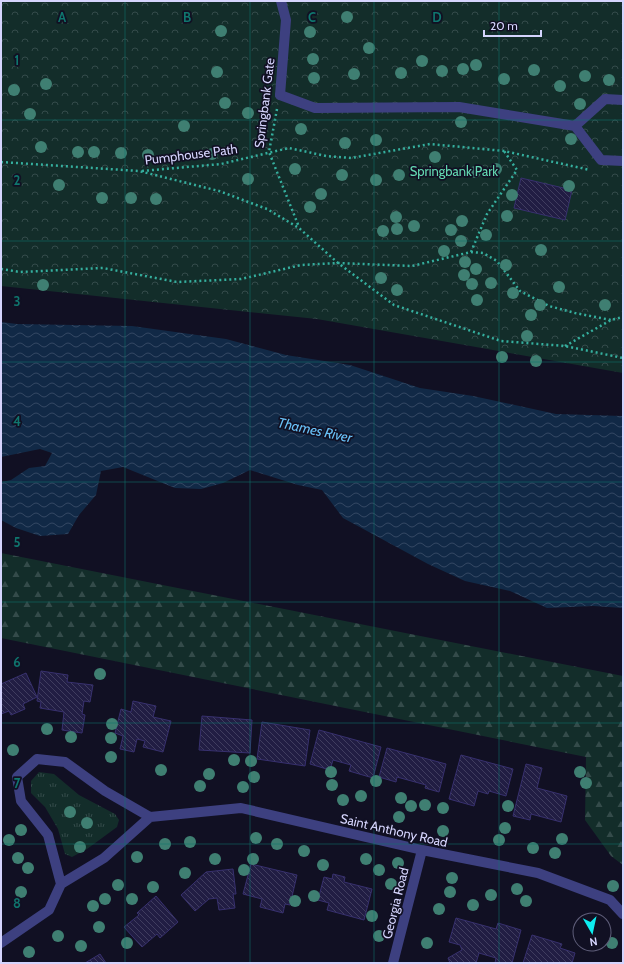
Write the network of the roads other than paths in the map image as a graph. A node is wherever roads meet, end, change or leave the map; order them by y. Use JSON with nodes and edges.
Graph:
{"nodes":[{"id":1,"x":281,"y":1,"type":"edge"},
{"id":2,"x":623,"y":100,"type":"edge"},
{"id":3,"x":575,"y":126,"type":"junction"},
{"id":4,"x":623,"y":161,"type":"edge"},
{"id":5,"x":150,"y":817,"type":"junction"},
{"id":6,"x":422,"y":850,"type":"junction"},
{"id":7,"x":61,"y":884,"type":"junction"},
{"id":8,"x":623,"y":914,"type":"edge"},
{"id":9,"x":1,"y":943,"type":"edge"},
{"id":10,"x":393,"y":963,"type":"edge"}],
"edges":[{"from":1,"to":3,"type":"street","name":"Springbank Gate"},
{"from":2,"to":3,"type":"street"},
{"from":3,"to":4,"type":"street"},
{"from":5,"to":6,"type":"street","name":"Saint Anthony Road"},
{"from":5,"to":7,"type":"street"},
{"from":5,"to":7,"type":"street"},
{"from":6,"to":8,"type":"street","name":"Saint Anthony Road"},
{"from":6,"to":10,"type":"street","name":"Georgia Road"},
{"from":7,"to":9,"type":"street"}]}
